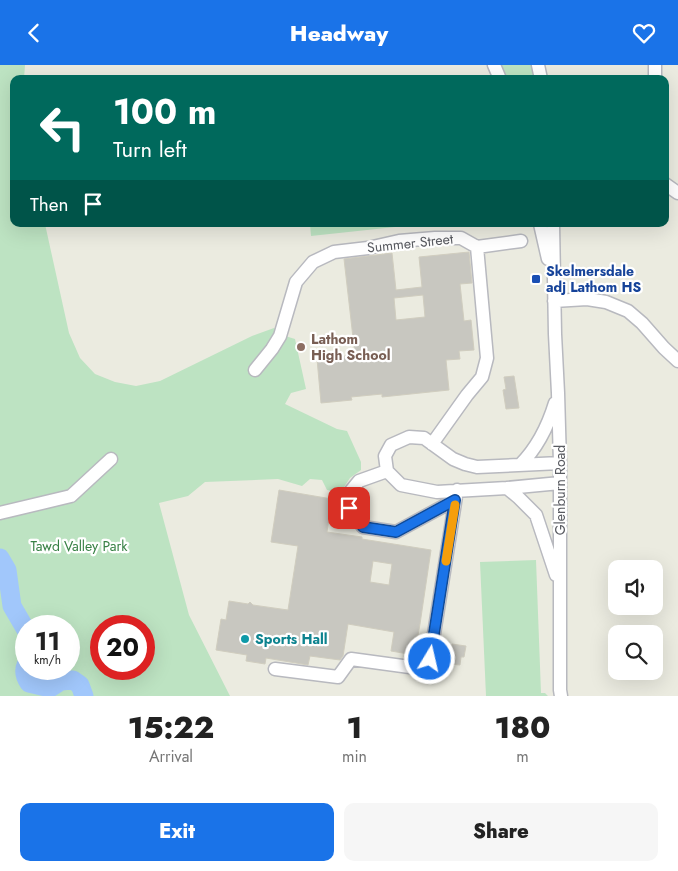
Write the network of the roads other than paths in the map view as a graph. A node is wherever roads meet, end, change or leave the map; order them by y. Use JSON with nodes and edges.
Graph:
{"nodes":[{"id":1,"x":541,"y":227,"type":"edge"},
{"id":2,"x":553,"y":227,"type":"edge"},
{"id":3,"x":521,"y":241,"type":"dead end"},
{"id":4,"x":477,"y":247,"type":"junction"},
{"id":5,"x":554,"y":284,"type":"junction"},
{"id":6,"x":554,"y":301,"type":"junction"},
{"id":7,"x":678,"y":361,"type":"edge"},
{"id":8,"x":255,"y":371,"type":"dead end"},
{"id":9,"x":558,"y":393,"type":"junction"},
{"id":10,"x":432,"y":444,"type":"junction"},
{"id":11,"x":111,"y":459,"type":"dead end"},
{"id":12,"x":560,"y":463,"type":"junction"},
{"id":13,"x":520,"y":465,"type":"junction"},
{"id":14,"x":387,"y":471,"type":"junction"},
{"id":15,"x":560,"y":483,"type":"junction"},
{"id":16,"x":508,"y":488,"type":"junction"},
{"id":17,"x":456,"y":495,"type":"junction"},
{"id":18,"x":2,"y":513,"type":"edge"},
{"id":19,"x":560,"y":587,"type":"junction"},
{"id":20,"x":274,"y":669,"type":"dead end"},
{"id":21,"x":561,"y":696,"type":"edge"}],
"edges":[{"from":1,"to":5,"type":"street","name":"Glenburn Road"},
{"from":2,"to":5,"type":"street","name":"Glenburn Road"},
{"from":3,"to":4,"type":"street"},
{"from":4,"to":8,"type":"street","name":"Summer Street"},
{"from":4,"to":10,"type":"street"},
{"from":5,"to":6,"type":"street","name":"Glenburn Road"},
{"from":6,"to":7,"type":"street"},
{"from":6,"to":9,"type":"street","name":"Glenburn Road"},
{"from":9,"to":12,"type":"street","name":"Glenburn Road"},
{"from":9,"to":13,"type":"street"},
{"from":10,"to":13,"type":"street"},
{"from":10,"to":14,"type":"street"},
{"from":11,"to":18,"type":"street"},
{"from":12,"to":13,"type":"street"},
{"from":12,"to":15,"type":"street","name":"Glenburn Road"},
{"from":14,"to":17,"type":"street"},
{"from":14,"to":17,"type":"street"},
{"from":15,"to":16,"type":"street"},
{"from":15,"to":19,"type":"street","name":"Glenburn Road"},
{"from":16,"to":17,"type":"street"},
{"from":16,"to":19,"type":"street"},
{"from":17,"to":20,"type":"street"},
{"from":19,"to":21,"type":"street","name":"Glenburn Road"}]}
